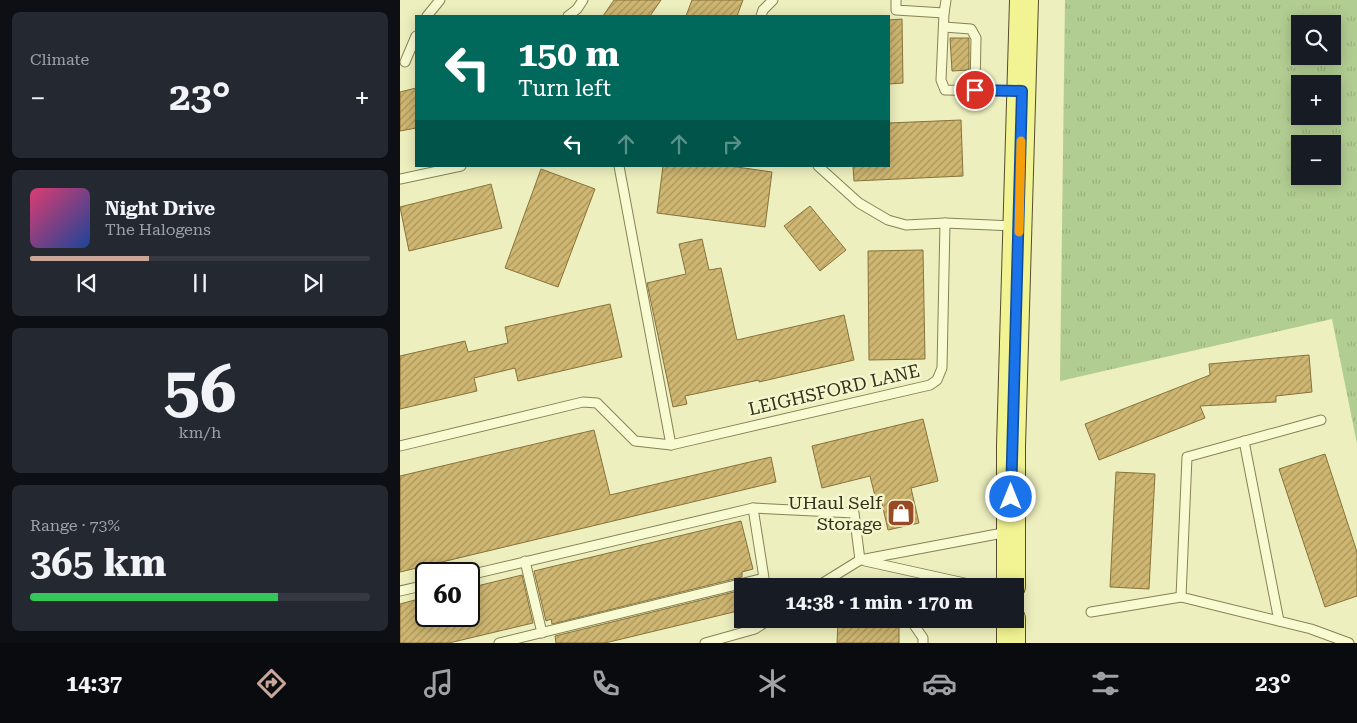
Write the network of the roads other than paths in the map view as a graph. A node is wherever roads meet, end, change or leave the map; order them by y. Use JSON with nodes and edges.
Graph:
{"nodes":[{"id":1,"x":440,"y":0,"type":"edge"},
{"id":2,"x":583,"y":0,"type":"edge"},
{"id":3,"x":772,"y":0,"type":"edge"},
{"id":4,"x":896,"y":0,"type":"edge"},
{"id":5,"x":946,"y":0,"type":"edge"},
{"id":6,"x":1024,"y":0,"type":"edge"},
{"id":7,"x":944,"y":12,"type":"junction"},
{"id":8,"x":428,"y":15,"type":"edge"},
{"id":9,"x":569,"y":15,"type":"edge"},
{"id":10,"x":762,"y":15,"type":"edge"},
{"id":11,"x":944,"y":27,"type":"junction"},
{"id":12,"x":415,"y":38,"type":"edge"},
{"id":13,"x":403,"y":62,"type":"edge"},
{"id":14,"x":975,"y":90,"type":"junction"},
{"id":15,"x":1022,"y":91,"type":"junction"},
{"id":16,"x":456,"y":167,"type":"edge"},
{"id":17,"x":619,"y":167,"type":"edge"},
{"id":18,"x":819,"y":167,"type":"edge"},
{"id":19,"x":400,"y":179,"type":"edge"},
{"id":20,"x":944,"y":223,"type":"junction"},
{"id":21,"x":1019,"y":226,"type":"junction"},
{"id":22,"x":1321,"y":420,"type":"dead end"},
{"id":23,"x":1244,"y":441,"type":"junction"},
{"id":24,"x":671,"y":445,"type":"junction"},
{"id":25,"x":400,"y":446,"type":"edge"},
{"id":26,"x":753,"y":508,"type":"junction"},
{"id":27,"x":1011,"y":532,"type":"junction"},
{"id":28,"x":860,"y":560,"type":"junction"},
{"id":29,"x":525,"y":561,"type":"junction"},
{"id":30,"x":480,"y":572,"type":"edge"},
{"id":31,"x":831,"y":578,"type":"edge"},
{"id":32,"x":942,"y":578,"type":"edge"},
{"id":33,"x":1011,"y":578,"type":"edge"},
{"id":34,"x":415,"y":588,"type":"edge"},
{"id":35,"x":400,"y":591,"type":"edge"},
{"id":36,"x":1181,"y":597,"type":"junction"},
{"id":37,"x":1091,"y":612,"type":"dead end"},
{"id":38,"x":1278,"y":621,"type":"junction"},
{"id":39,"x":756,"y":628,"type":"edge"},
{"id":40,"x":916,"y":628,"type":"edge"},
{"id":41,"x":1011,"y":628,"type":"edge"},
{"id":42,"x":542,"y":633,"type":"junction"},
{"id":43,"x":722,"y":641,"type":"edge"},
{"id":44,"x":499,"y":643,"type":"edge"},
{"id":45,"x":705,"y":643,"type":"edge"},
{"id":46,"x":923,"y":643,"type":"edge"},
{"id":47,"x":1011,"y":643,"type":"edge"},
{"id":48,"x":1349,"y":643,"type":"edge"}],
"edges":[{"from":1,"to":8,"type":"lane"},
{"from":2,"to":9,"type":"lane"},
{"from":3,"to":10,"type":"lane"},
{"from":4,"to":7,"type":"lane"},
{"from":5,"to":7,"type":"lane"},
{"from":6,"to":15,"type":"main road"},
{"from":7,"to":11,"type":"lane"},
{"from":11,"to":14,"type":"lane"},
{"from":11,"to":14,"type":"lane"},
{"from":12,"to":13,"type":"lane"},
{"from":14,"to":15,"type":"lane"},
{"from":15,"to":21,"type":"main road"},
{"from":16,"to":19,"type":"lane"},
{"from":17,"to":24,"type":"lane"},
{"from":18,"to":20,"type":"lane"},
{"from":20,"to":21,"type":"lane"},
{"from":20,"to":24,"type":"lane","name":"LEIGHSFORD LANE"},
{"from":21,"to":27,"type":"main road"},
{"from":22,"to":23,"type":"lane"},
{"from":23,"to":36,"type":"lane"},
{"from":23,"to":38,"type":"lane"},
{"from":24,"to":25,"type":"lane","name":"LEIGHSFORD LANE"},
{"from":26,"to":28,"type":"lane"},
{"from":26,"to":29,"type":"lane"},
{"from":26,"to":42,"type":"lane"},
{"from":27,"to":28,"type":"lane"},
{"from":27,"to":33,"type":"main road"},
{"from":28,"to":31,"type":"lane"},
{"from":28,"to":32,"type":"lane"},
{"from":29,"to":30,"type":"lane"},
{"from":29,"to":42,"type":"lane"},
{"from":34,"to":35,"type":"lane"},
{"from":36,"to":37,"type":"lane"},
{"from":36,"to":38,"type":"lane"},
{"from":38,"to":48,"type":"lane"},
{"from":39,"to":43,"type":"lane"},
{"from":40,"to":46,"type":"lane"},
{"from":41,"to":47,"type":"main road"},
{"from":42,"to":44,"type":"lane"},
{"from":43,"to":45,"type":"lane"}]}
